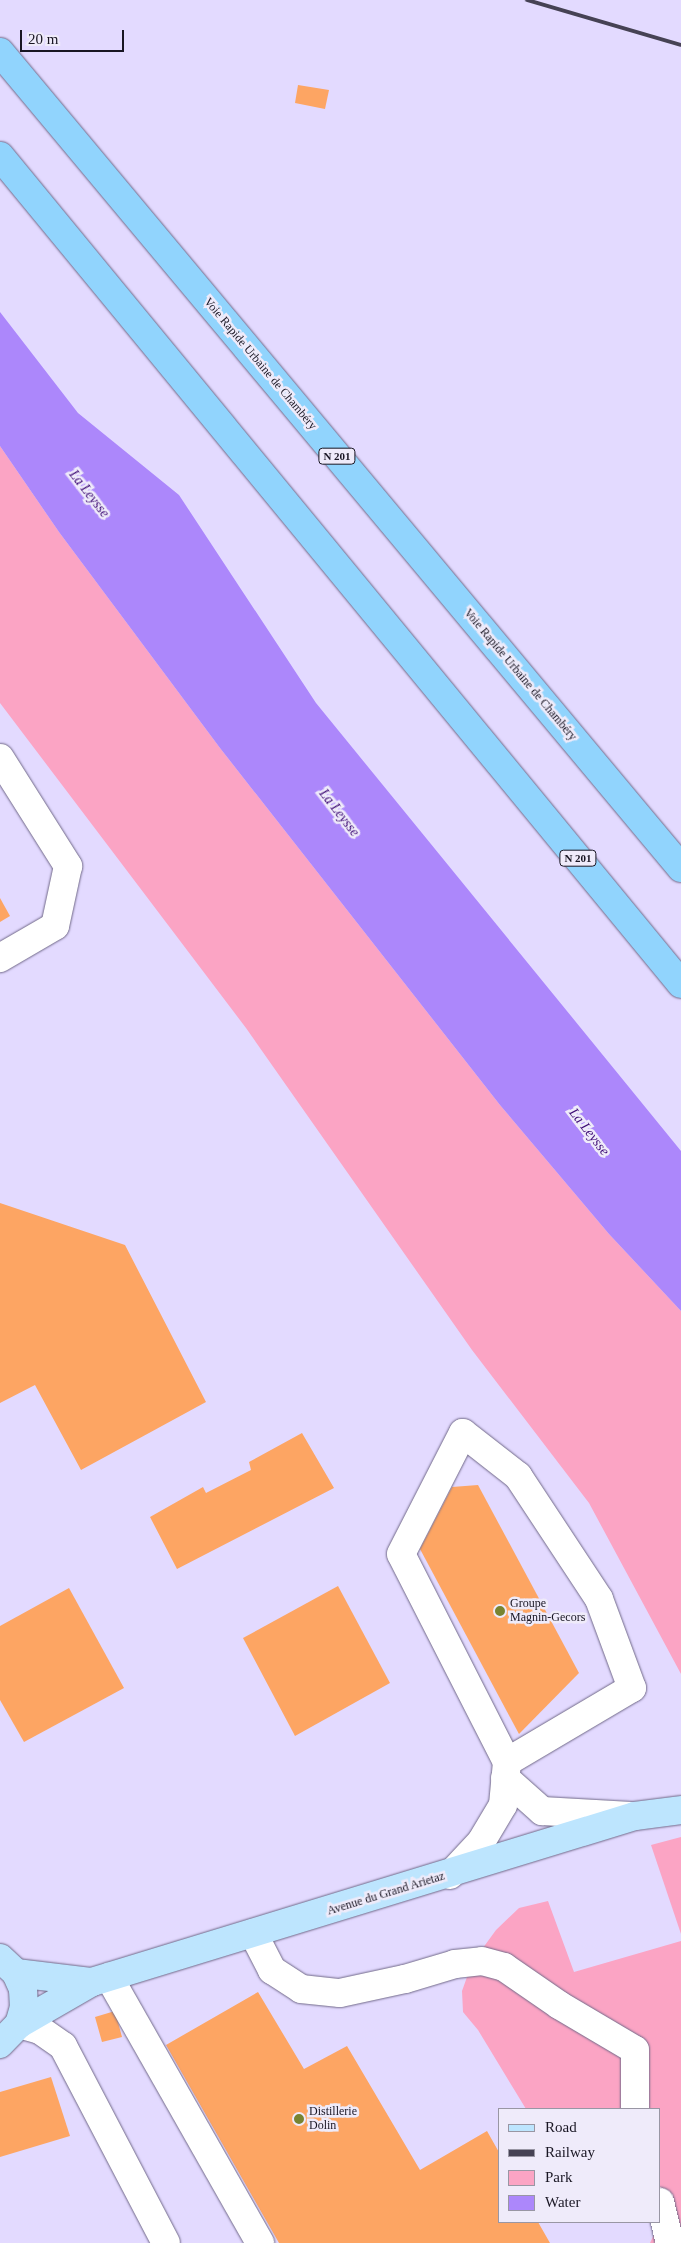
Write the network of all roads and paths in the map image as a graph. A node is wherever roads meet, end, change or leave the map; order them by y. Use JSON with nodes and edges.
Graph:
{"nodes":[{"id":1,"x":0,"y":52,"type":"edge"},
{"id":2,"x":0,"y":156,"type":"edge"},
{"id":3,"x":0,"y":758,"type":"edge"},
{"id":4,"x":678,"y":864,"type":"edge"},
{"id":5,"x":0,"y":958,"type":"edge"},
{"id":6,"x":681,"y":984,"type":"edge"},
{"id":7,"x":506,"y":1770,"type":"junction"},
{"id":8,"x":681,"y":1810,"type":"edge"},
{"id":9,"x":635,"y":1816,"type":"junction"},
{"id":10,"x":450,"y":1875,"type":"junction"},
{"id":11,"x":253,"y":1933,"type":"junction"},
{"id":12,"x":8,"y":1966,"type":"edge"},
{"id":13,"x":100,"y":1979,"type":"junction"},
{"id":14,"x":19,"y":2024,"type":"junction"},
{"id":15,"x":0,"y":2044,"type":"edge"},
{"id":16,"x":634,"y":2108,"type":"edge"},
{"id":17,"x":661,"y":2206,"type":"edge"},
{"id":18,"x":166,"y":2243,"type":"edge"},
{"id":19,"x":260,"y":2243,"type":"edge"},
{"id":20,"x":670,"y":2243,"type":"edge"}],
"edges":[{"from":1,"to":4,"type":"highway","name":"Voie Rapide Urbaine de Chambéry","number":"N 201"},
{"from":2,"to":6,"type":"highway","number":"N 201"},
{"from":3,"to":5,"type":"lane"},
{"from":7,"to":7,"type":"lane"},
{"from":7,"to":9,"type":"lane"},
{"from":7,"to":10,"type":"lane"},
{"from":8,"to":9,"type":"main road","name":"Avenue du Grand Arietaz"},
{"from":9,"to":10,"type":"main road","name":"Avenue du Grand Arietaz"},
{"from":10,"to":11,"type":"main road","name":"Avenue du Grand Arietaz"},
{"from":11,"to":13,"type":"main road","name":"Avenue du Grand Arietaz"},
{"from":11,"to":16,"type":"lane"},
{"from":12,"to":13,"type":"main road","name":"Avenue du Grand Arietaz"},
{"from":12,"to":14,"type":"main road"},
{"from":13,"to":14,"type":"main road","name":"Avenue du Grand Arietaz"},
{"from":13,"to":19,"type":"lane"},
{"from":14,"to":15,"type":"main road","name":"Avenue du Grand Arietaz"},
{"from":14,"to":18,"type":"lane"},
{"from":17,"to":20,"type":"lane"}]}
